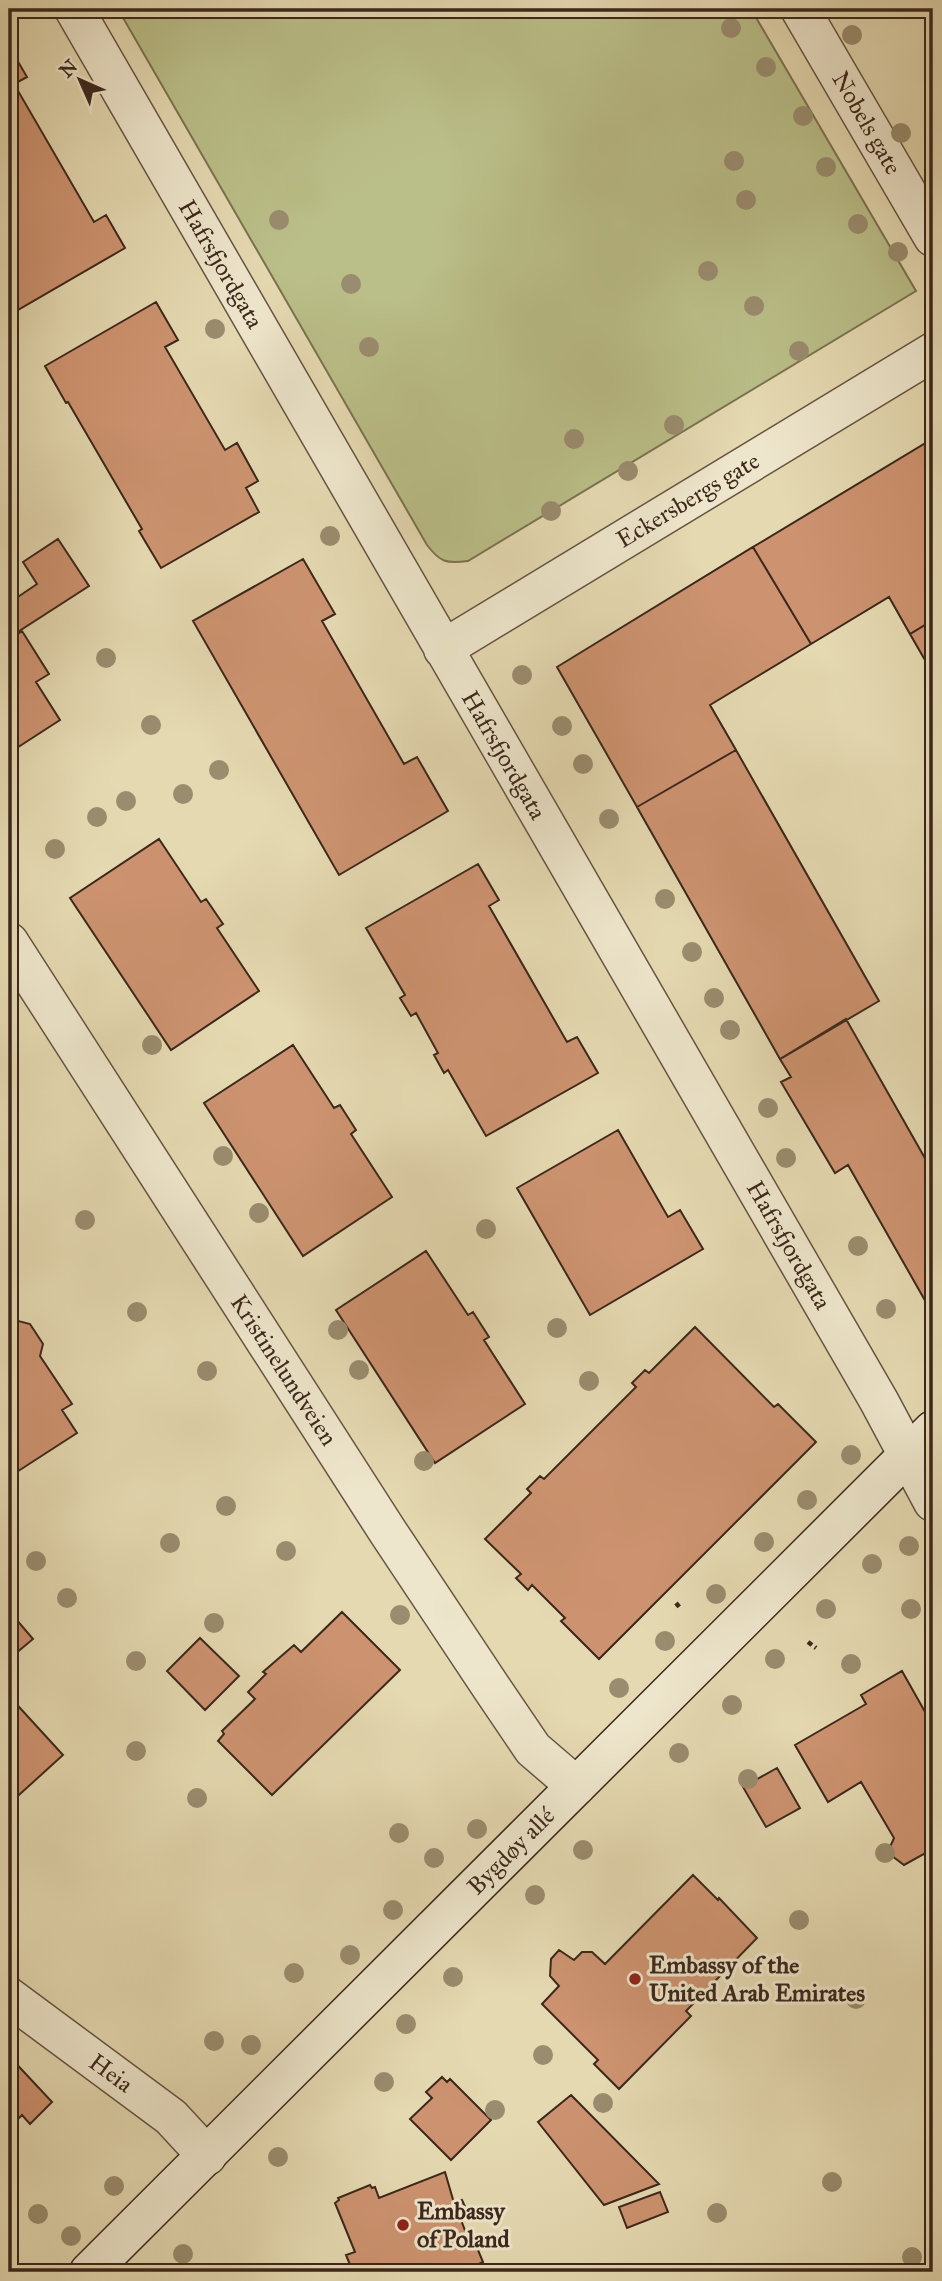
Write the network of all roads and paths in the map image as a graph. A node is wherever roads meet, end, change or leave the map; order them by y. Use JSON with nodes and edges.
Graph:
{"nodes":[{"id":1,"x":74,"y":9,"type":"edge"},
{"id":2,"x":800,"y":9,"type":"edge"},
{"id":3,"x":933,"y":237,"type":"edge"},
{"id":4,"x":933,"y":352,"type":"edge"},
{"id":5,"x":443,"y":649,"type":"junction"},
{"id":6,"x":9,"y":942,"type":"edge"},
{"id":7,"x":921,"y":1442,"type":"edge"},
{"id":8,"x":933,"y":1502,"type":"edge"},
{"id":9,"x":676,"y":1603,"type":"dead end"},
{"id":10,"x":681,"y":1609,"type":"dead end"},
{"id":11,"x":808,"y":1642,"type":"dead end"},
{"id":12,"x":816,"y":1648,"type":"dead end"},
{"id":13,"x":576,"y":1786,"type":"junction"},
{"id":14,"x":9,"y":1997,"type":"edge"},
{"id":15,"x":207,"y":2156,"type":"junction"},
{"id":16,"x":89,"y":2272,"type":"edge"}],
"edges":[{"from":1,"to":5,"type":"street","name":"Hafrsfjordgata"},
{"from":2,"to":3,"type":"street","name":"Nobels gate"},
{"from":4,"to":5,"type":"street","name":"Eckersbergs gate"},
{"from":5,"to":7,"type":"street","name":"Hafrsfjordgata"},
{"from":6,"to":13,"type":"street","name":"Kristinelundveien"},
{"from":7,"to":8,"type":"street","name":"Hafrsfjordgata"},
{"from":7,"to":13,"type":"street","name":"Bygdøy allé"},
{"from":9,"to":10,"type":"path"},
{"from":11,"to":12,"type":"path"},
{"from":13,"to":15,"type":"street","name":"Bygdøy allé"},
{"from":14,"to":15,"type":"street","name":"Heia"},
{"from":15,"to":16,"type":"street","name":"Bygdøy allé"}]}
